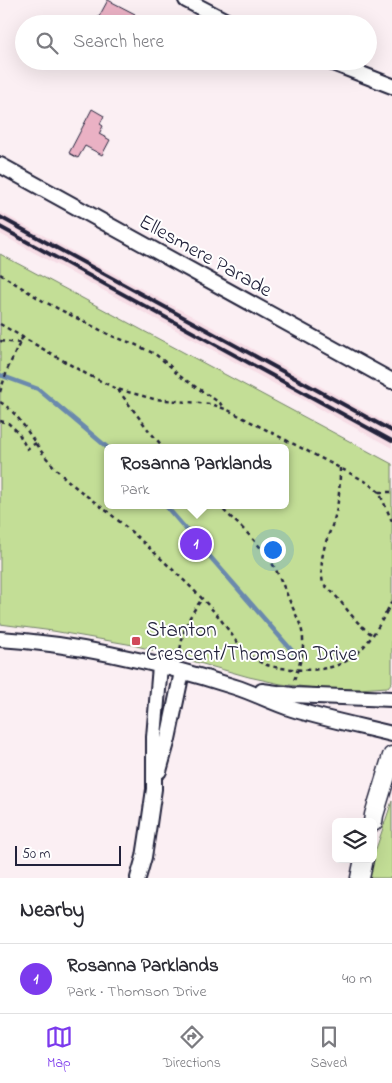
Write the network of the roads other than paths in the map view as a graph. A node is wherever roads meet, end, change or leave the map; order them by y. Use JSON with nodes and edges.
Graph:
{"nodes":[{"id":1,"x":186,"y":0,"type":"edge"},
{"id":2,"x":215,"y":15,"type":"edge"},
{"id":3,"x":351,"y":70,"type":"edge"},
{"id":4,"x":392,"y":86,"type":"edge"},
{"id":5,"x":0,"y":165,"type":"edge"},
{"id":6,"x":392,"y":381,"type":"edge"},
{"id":7,"x":0,"y":639,"type":"edge"},
{"id":8,"x":160,"y":666,"type":"junction"},
{"id":9,"x":179,"y":671,"type":"junction"},
{"id":10,"x":236,"y":687,"type":"junction"},
{"id":11,"x":392,"y":699,"type":"edge"},
{"id":12,"x":392,"y":734,"type":"edge"},
{"id":13,"x":392,"y":756,"type":"edge"},
{"id":14,"x":154,"y":789,"type":"junction"},
{"id":15,"x":392,"y":790,"type":"edge"},
{"id":16,"x":374,"y":818,"type":"edge"},
{"id":17,"x":377,"y":823,"type":"edge"},
{"id":18,"x":363,"y":863,"type":"edge"},
{"id":19,"x":138,"y":878,"type":"edge"},
{"id":20,"x":360,"y":878,"type":"edge"}],
"edges":[{"from":1,"to":2,"type":"street"},
{"from":3,"to":4,"type":"street"},
{"from":5,"to":6,"type":"street","name":"Ellesmere Parade"},
{"from":7,"to":8,"type":"street"},
{"from":8,"to":9,"type":"street"},
{"from":8,"to":14,"type":"street"},
{"from":9,"to":10,"type":"street"},
{"from":9,"to":14,"type":"street"},
{"from":10,"to":11,"type":"street"},
{"from":10,"to":12,"type":"street"},
{"from":13,"to":16,"type":"street"},
{"from":14,"to":19,"type":"street"},
{"from":15,"to":17,"type":"street"},
{"from":18,"to":20,"type":"street"}]}
